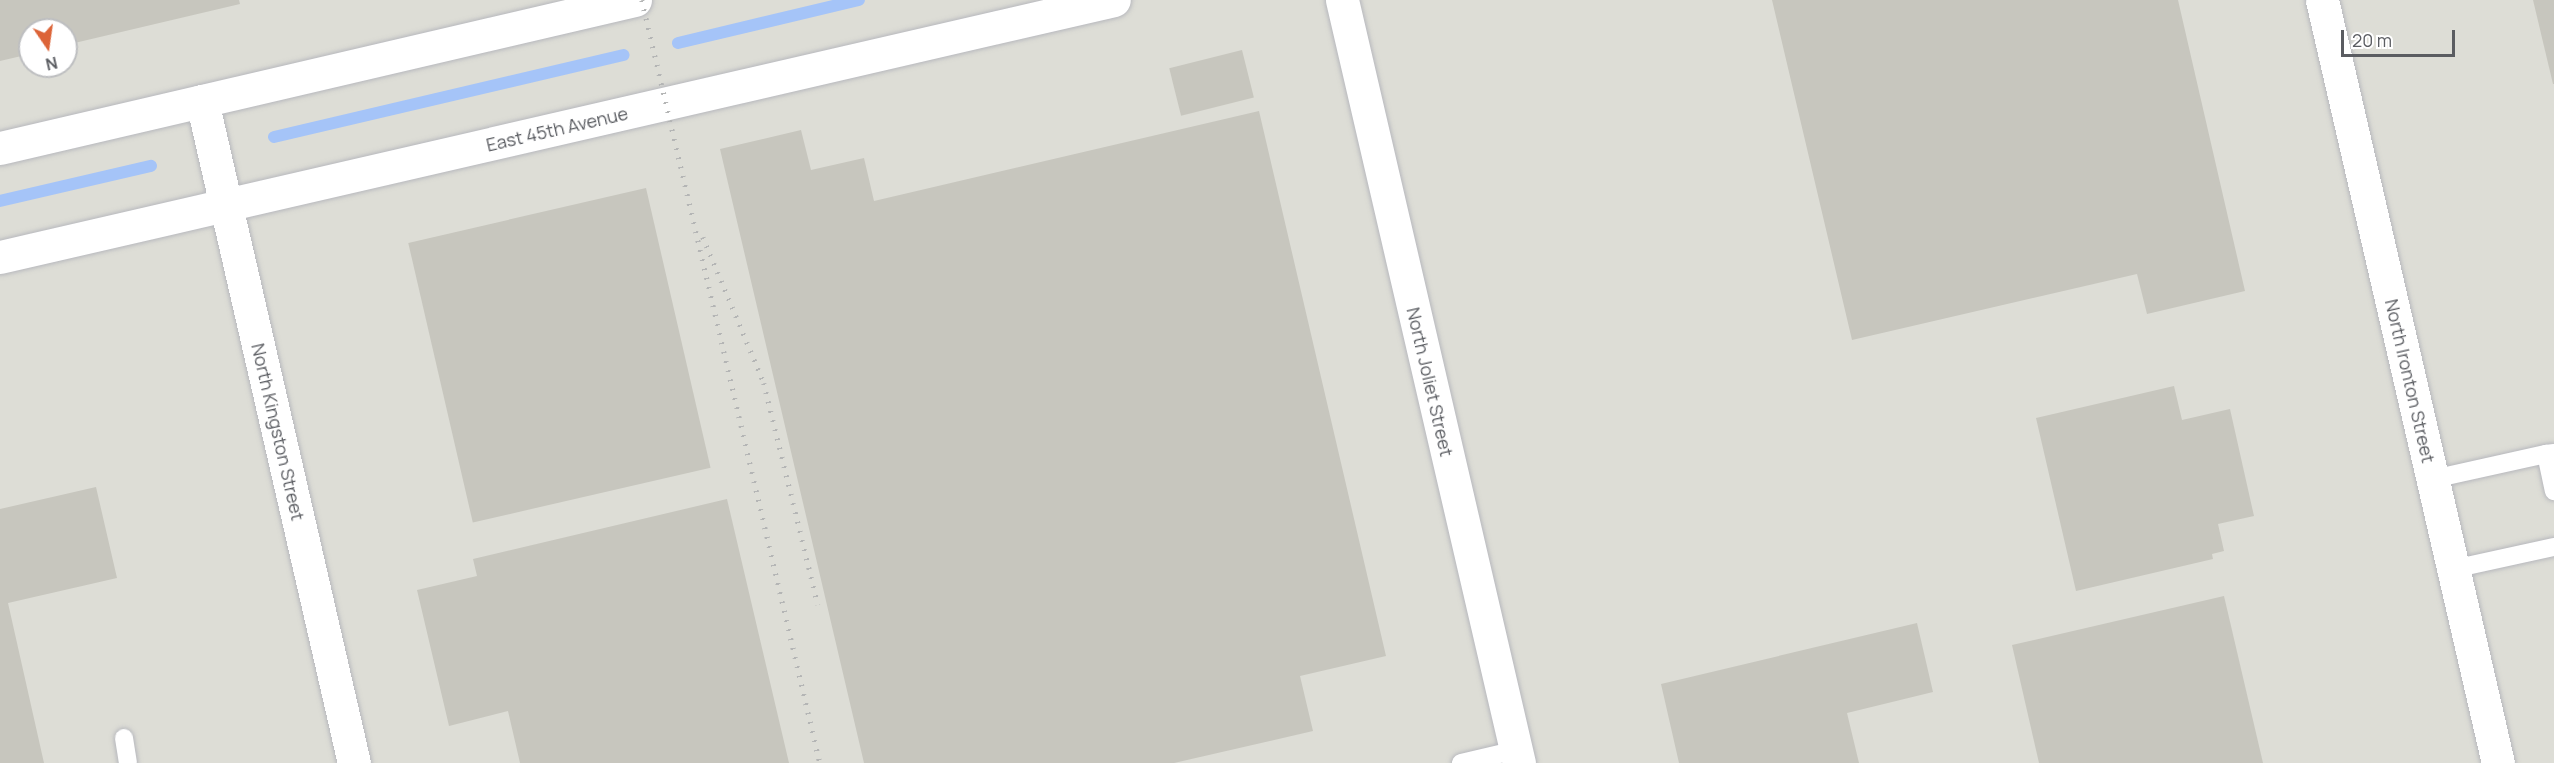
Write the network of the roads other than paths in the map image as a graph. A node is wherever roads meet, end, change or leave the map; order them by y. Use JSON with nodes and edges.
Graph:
{"nodes":[{"id":1,"x":1114,"y":0,"type":"edge"},
{"id":2,"x":1342,"y":0,"type":"edge"},
{"id":3,"x":2322,"y":0,"type":"edge"},
{"id":4,"x":616,"y":2,"type":"edge"},
{"id":5,"x":202,"y":101,"type":"junction"},
{"id":6,"x":0,"y":148,"type":"edge"},
{"id":7,"x":225,"y":204,"type":"junction"},
{"id":8,"x":0,"y":257,"type":"edge"},
{"id":9,"x":2550,"y":454,"type":"edge"},
{"id":10,"x":2433,"y":479,"type":"junction"},
{"id":11,"x":2554,"y":491,"type":"edge"},
{"id":12,"x":2554,"y":547,"type":"edge"},
{"id":13,"x":2453,"y":569,"type":"junction"},
{"id":14,"x":124,"y":738,"type":"dead end"},
{"id":15,"x":1518,"y":757,"type":"edge"},
{"id":16,"x":128,"y":763,"type":"edge"},
{"id":17,"x":354,"y":763,"type":"edge"},
{"id":18,"x":1461,"y":763,"type":"edge"},
{"id":19,"x":2498,"y":763,"type":"edge"}],
"edges":[{"from":1,"to":7,"type":"street","name":"East 45th Avenue"},
{"from":2,"to":15,"type":"street","name":"North Joliet Street"},
{"from":3,"to":10,"type":"street","name":"North Ironton Street"},
{"from":4,"to":5,"type":"street"},
{"from":5,"to":6,"type":"street"},
{"from":5,"to":7,"type":"street","name":"North Kingston Street"},
{"from":7,"to":8,"type":"street","name":"East 45th Avenue"},
{"from":7,"to":17,"type":"street","name":"North Kingston Street"},
{"from":9,"to":10,"type":"lane"},
{"from":9,"to":11,"type":"lane"},
{"from":10,"to":13,"type":"street","name":"North Ironton Street"},
{"from":12,"to":13,"type":"lane"},
{"from":13,"to":19,"type":"street","name":"North Ironton Street"},
{"from":14,"to":16,"type":"lane"},
{"from":15,"to":18,"type":"lane"}]}
